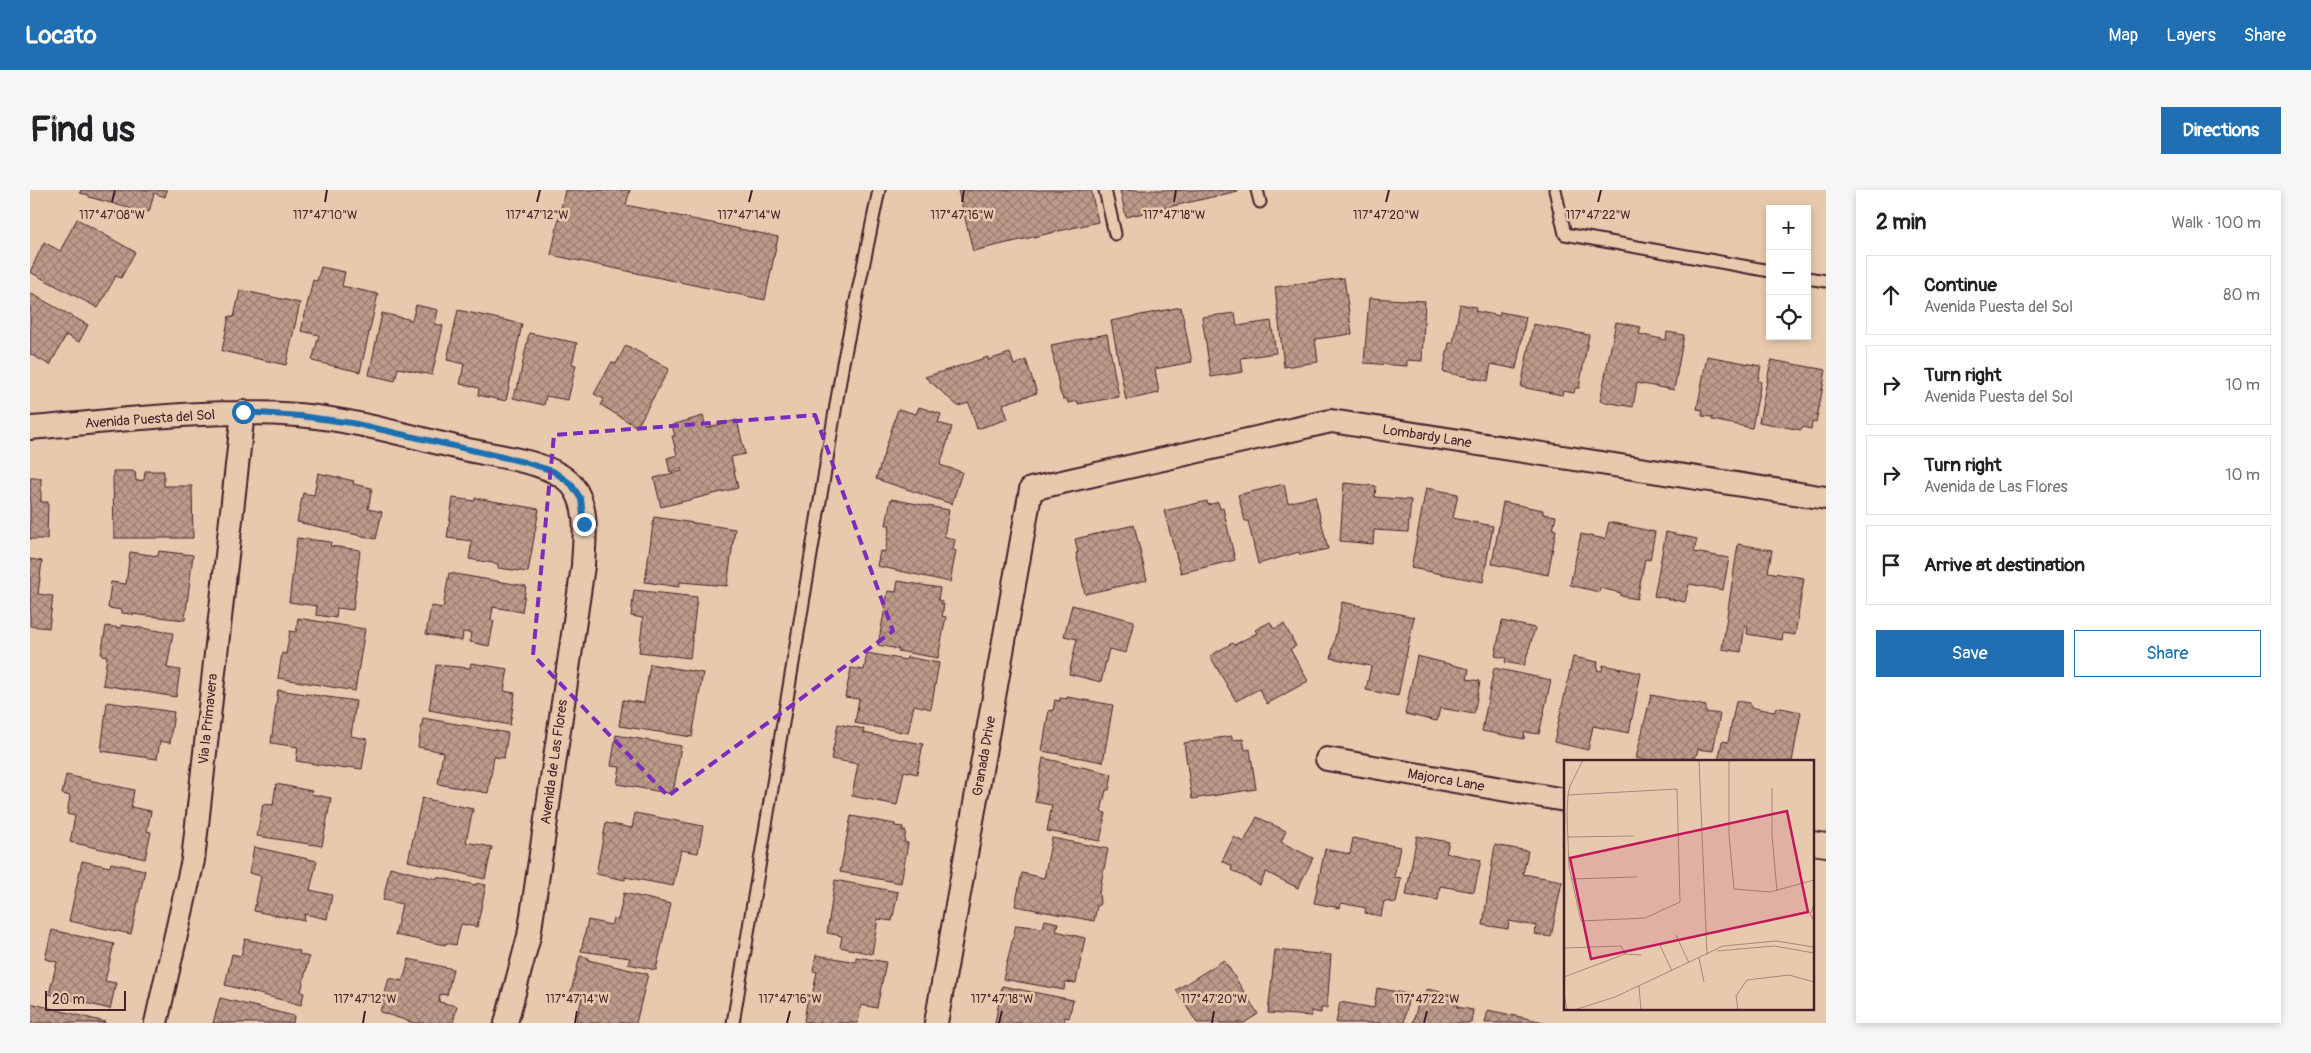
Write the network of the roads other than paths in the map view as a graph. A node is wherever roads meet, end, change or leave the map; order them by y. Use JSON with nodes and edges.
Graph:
{"nodes":[{"id":1,"x":879,"y":190,"type":"edge"},
{"id":2,"x":1105,"y":190,"type":"edge"},
{"id":3,"x":1257,"y":190,"type":"edge"},
{"id":4,"x":1555,"y":190,"type":"edge"},
{"id":5,"x":1260,"y":202,"type":"dead end"},
{"id":6,"x":1116,"y":234,"type":"dead end"},
{"id":7,"x":1766,"y":270,"type":"edge"},
{"id":8,"x":1811,"y":279,"type":"edge"},
{"id":9,"x":1826,"y":282,"type":"edge"},
{"id":10,"x":243,"y":412,"type":"junction"},
{"id":11,"x":30,"y":428,"type":"edge"},
{"id":12,"x":1031,"y":489,"type":"joint"},
{"id":13,"x":1826,"y":498,"type":"edge"},
{"id":14,"x":581,"y":499,"type":"joint"},
{"id":15,"x":1327,"y":759,"type":"dead end"},
{"id":16,"x":1564,"y":800,"type":"edge"},
{"id":17,"x":156,"y":1023,"type":"edge"},
{"id":18,"x":506,"y":1023,"type":"edge"},
{"id":19,"x":733,"y":1023,"type":"edge"},
{"id":20,"x":936,"y":1023,"type":"edge"}],
"edges":[{"from":1,"to":19,"type":"lane"},
{"from":2,"to":6,"type":"lane"},
{"from":3,"to":5,"type":"lane"},
{"from":4,"to":7,"type":"lane"},
{"from":8,"to":9,"type":"lane"},
{"from":10,"to":11,"type":"street","name":"Avenida Puesta del Sol"},
{"from":10,"to":14,"type":"street","name":"Avenida Puesta del Sol"},
{"from":10,"to":17,"type":"street","name":"Via la Primavera"},
{"from":12,"to":13,"type":"street","name":"Lombardy Lane"},
{"from":12,"to":20,"type":"street","name":"Granada Drive"},
{"from":14,"to":18,"type":"street","name":"Avenida de Las Flores"},
{"from":15,"to":16,"type":"street","name":"Majorca Lane"}]}
